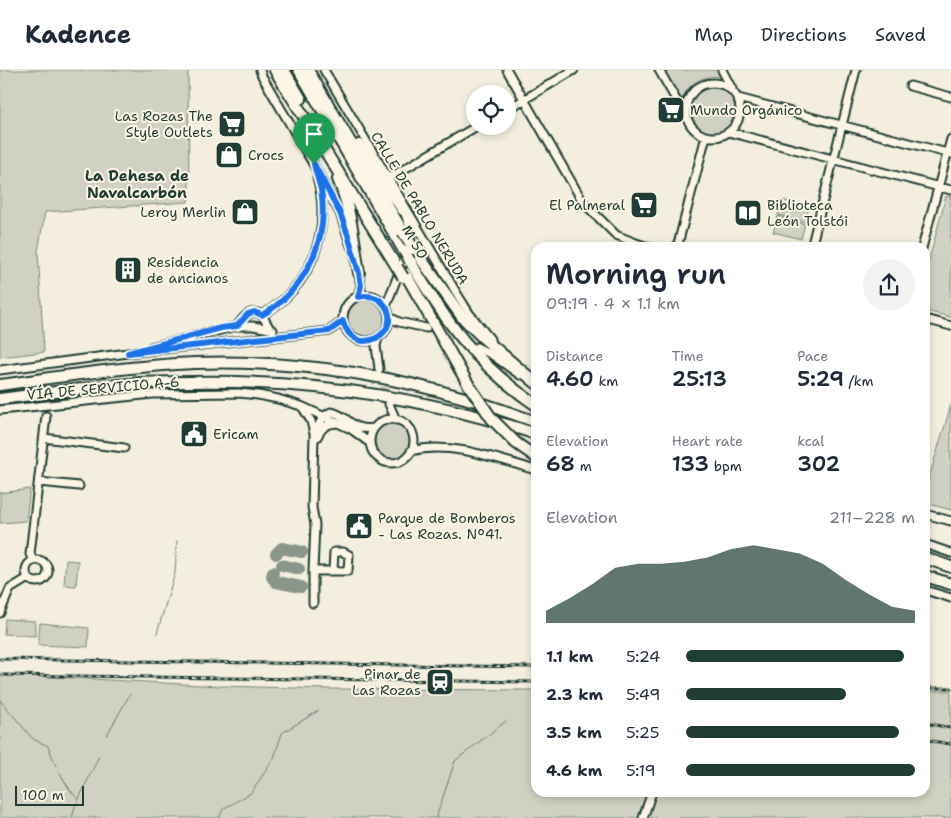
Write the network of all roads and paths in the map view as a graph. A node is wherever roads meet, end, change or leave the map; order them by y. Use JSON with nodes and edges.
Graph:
{"nodes":[{"id":1,"x":260,"y":70,"type":"edge"},
{"id":2,"x":275,"y":70,"type":"edge"},
{"id":3,"x":284,"y":70,"type":"edge"},
{"id":4,"x":299,"y":70,"type":"edge"},
{"id":5,"x":308,"y":70,"type":"edge"},
{"id":6,"x":324,"y":70,"type":"edge"},
{"id":7,"x":507,"y":70,"type":"edge"},
{"id":8,"x":574,"y":70,"type":"edge"},
{"id":9,"x":659,"y":70,"type":"edge"},
{"id":10,"x":722,"y":70,"type":"edge"},
{"id":11,"x":856,"y":70,"type":"edge"},
{"id":12,"x":910,"y":86,"type":"dead end"},
{"id":13,"x":736,"y":94,"type":"junction"},
{"id":14,"x":951,"y":97,"type":"edge"},
{"id":15,"x":524,"y":99,"type":"junction"},
{"id":16,"x":516,"y":104,"type":"edge"},
{"id":17,"x":688,"y":120,"type":"junction"},
{"id":18,"x":843,"y":125,"type":"junction"},
{"id":19,"x":466,"y":132,"type":"edge"},
{"id":20,"x":729,"y":132,"type":"junction"},
{"id":21,"x":706,"y":136,"type":"junction"},
{"id":22,"x":951,"y":139,"type":"edge"},
{"id":23,"x":949,"y":154,"type":"edge"},
{"id":24,"x":374,"y":156,"type":"junction"},
{"id":25,"x":834,"y":160,"type":"junction"},
{"id":26,"x":314,"y":164,"type":"junction"},
{"id":27,"x":389,"y":178,"type":"junction"},
{"id":28,"x":938,"y":187,"type":"junction"},
{"id":29,"x":951,"y":190,"type":"edge"},
{"id":30,"x":403,"y":210,"type":"junction"},
{"id":31,"x":634,"y":242,"type":"edge"},
{"id":32,"x":679,"y":242,"type":"edge"},
{"id":33,"x":813,"y":242,"type":"edge"},
{"id":34,"x":924,"y":242,"type":"edge"},
{"id":35,"x":409,"y":250,"type":"junction"},
{"id":36,"x":401,"y":270,"type":"junction"},
{"id":37,"x":359,"y":273,"type":"junction"},
{"id":38,"x":358,"y":297,"type":"junction"},
{"id":39,"x":386,"y":306,"type":"junction"},
{"id":40,"x":262,"y":315,"type":"junction"},
{"id":41,"x":389,"y":317,"type":"junction"},
{"id":42,"x":930,"y":320,"type":"edge"},
{"id":43,"x":343,"y":321,"type":"junction"},
{"id":44,"x":237,"y":326,"type":"junction"},
{"id":45,"x":951,"y":326,"type":"edge"},
{"id":46,"x":426,"y":328,"type":"tunnel mouth"},
{"id":47,"x":270,"y":329,"type":"junction"},
{"id":48,"x":285,"y":335,"type":"junction"},
{"id":49,"x":378,"y":338,"type":"junction"},
{"id":50,"x":366,"y":341,"type":"junction"},
{"id":51,"x":477,"y":347,"type":"dead end"},
{"id":52,"x":128,"y":353,"type":"junction"},
{"id":53,"x":502,"y":355,"type":"junction"},
{"id":54,"x":377,"y":357,"type":"junction"},
{"id":55,"x":379,"y":369,"type":"tunnel mouth"},
{"id":56,"x":0,"y":370,"type":"edge"},
{"id":57,"x":531,"y":379,"type":"edge"},
{"id":58,"x":531,"y":384,"type":"edge"},
{"id":59,"x":0,"y":385,"type":"edge"},
{"id":60,"x":0,"y":399,"type":"edge"},
{"id":61,"x":531,"y":401,"type":"edge"},
{"id":62,"x":301,"y":406,"type":"junction"},
{"id":63,"x":0,"y":410,"type":"edge"},
{"id":64,"x":46,"y":416,"type":"dead end"},
{"id":65,"x":324,"y":416,"type":"junction"},
{"id":66,"x":386,"y":420,"type":"junction"},
{"id":67,"x":396,"y":420,"type":"junction"},
{"id":68,"x":531,"y":420,"type":"edge"},
{"id":69,"x":340,"y":423,"type":"junction"},
{"id":70,"x":374,"y":428,"type":"junction"},
{"id":71,"x":531,"y":433,"type":"edge"},
{"id":72,"x":314,"y":436,"type":"junction"},
{"id":73,"x":44,"y":438,"type":"junction"},
{"id":74,"x":370,"y":443,"type":"junction"},
{"id":75,"x":314,"y":445,"type":"junction"},
{"id":76,"x":124,"y":448,"type":"dead end"},
{"id":77,"x":412,"y":451,"type":"junction"},
{"id":78,"x":531,"y":454,"type":"edge"},
{"id":79,"x":531,"y":469,"type":"edge"},
{"id":80,"x":39,"y":482,"type":"junction"},
{"id":81,"x":79,"y":486,"type":"dead end"},
{"id":82,"x":930,"y":515,"type":"edge"},
{"id":83,"x":951,"y":521,"type":"edge"},
{"id":84,"x":930,"y":546,"type":"edge"},
{"id":85,"x":951,"y":553,"type":"edge"},
{"id":86,"x":930,"y":560,"type":"edge"},
{"id":87,"x":32,"y":561,"type":"junction"},
{"id":88,"x":951,"y":567,"type":"edge"},
{"id":89,"x":313,"y":571,"type":"junction"},
{"id":90,"x":333,"y":571,"type":"dead end"},
{"id":91,"x":28,"y":578,"type":"junction"},
{"id":92,"x":930,"y":578,"type":"edge"},
{"id":93,"x":930,"y":583,"type":"edge"},
{"id":94,"x":951,"y":584,"type":"edge"},
{"id":95,"x":951,"y":589,"type":"edge"},
{"id":96,"x":930,"y":592,"type":"edge"},
{"id":97,"x":951,"y":598,"type":"edge"},
{"id":98,"x":314,"y":603,"type":"dead end"},
{"id":99,"x":0,"y":612,"type":"edge"},
{"id":100,"x":650,"y":797,"type":"edge"},
{"id":101,"x":643,"y":818,"type":"edge"}],
"edges":[{"from":1,"to":26,"type":"street"},
{"from":2,"to":36,"type":"highway"},
{"from":2,"to":37,"type":"highway"},
{"from":3,"to":36,"type":"highway"},
{"from":4,"to":35,"type":"highway","name":"M 50"},
{"from":5,"to":30,"type":"highway"},
{"from":5,"to":35,"type":"highway","bridge":true},
{"from":6,"to":24,"type":"street","name":"CALLE DE PABLO NERUDA"},
{"from":7,"to":15,"type":"street"},
{"from":8,"to":15,"type":"street"},
{"from":9,"to":17,"type":"street"},
{"from":10,"to":13,"type":"street"},
{"from":11,"to":18,"type":"street"},
{"from":12,"to":14,"type":"street"},
{"from":13,"to":17,"type":"street"},
{"from":13,"to":18,"type":"street"},
{"from":13,"to":20,"type":"street"},
{"from":15,"to":16,"type":"street"},
{"from":15,"to":31,"type":"street"},
{"from":17,"to":21,"type":"street"},
{"from":18,"to":23,"type":"street"},
{"from":18,"to":25,"type":"street"},
{"from":19,"to":27,"type":"street"},
{"from":20,"to":21,"type":"street"},
{"from":20,"to":25,"type":"street"},
{"from":21,"to":32,"type":"street"},
{"from":22,"to":23,"type":"street"},
{"from":23,"to":28,"type":"street"},
{"from":24,"to":27,"type":"street","name":"CALLE DE PABLO NERUDA"},
{"from":24,"to":30,"type":"street"},
{"from":25,"to":28,"type":"street"},
{"from":25,"to":33,"type":"street"},
{"from":26,"to":37,"type":"street"},
{"from":26,"to":40,"type":"street"},
{"from":27,"to":53,"type":"street","name":"CALLE DE PABLO NERUDA"},
{"from":28,"to":29,"type":"street"},
{"from":28,"to":34,"type":"street"},
{"from":30,"to":39,"type":"street"},
{"from":35,"to":53,"type":"highway"},
{"from":35,"to":61,"type":"highway","name":"M 50","bridge":true},
{"from":36,"to":78,"type":"highway","bridge":true},
{"from":37,"to":38,"type":"street"},
{"from":38,"to":39,"type":"street"},
{"from":38,"to":43,"type":"street"},
{"from":39,"to":41,"type":"street"},
{"from":40,"to":44,"type":"street"},
{"from":40,"to":47,"type":"street"},
{"from":41,"to":46,"type":"street"},
{"from":41,"to":49,"type":"street"},
{"from":42,"to":45,"type":"street"},
{"from":43,"to":48,"type":"street"},
{"from":43,"to":50,"type":"street"},
{"from":44,"to":47,"type":"street"},
{"from":44,"to":52,"type":"street"},
{"from":47,"to":48,"type":"street"},
{"from":48,"to":52,"type":"street"},
{"from":49,"to":50,"type":"street"},
{"from":49,"to":54,"type":"street"},
{"from":50,"to":54,"type":"street"},
{"from":51,"to":58,"type":"street"},
{"from":52,"to":56,"type":"street"},
{"from":53,"to":57,"type":"highway"},
{"from":54,"to":55,"type":"street"},
{"from":59,"to":68,"type":"highway"},
{"from":60,"to":71,"type":"highway"},
{"from":62,"to":63,"type":"street","name":"VÍA DE SERVICIO A-6"},
{"from":62,"to":65,"type":"street","name":"VÍA DE SERVICIO A-6"},
{"from":62,"to":72,"type":"street"},
{"from":64,"to":73,"type":"street"},
{"from":65,"to":69,"type":"street","name":"VÍA DE SERVICIO A-6"},
{"from":65,"to":70,"type":"street","name":"VÍA DE SERVICIO A-6"},
{"from":65,"to":72,"type":"street"},
{"from":66,"to":67,"type":"street"},
{"from":66,"to":67,"type":"street"},
{"from":66,"to":70,"type":"street"},
{"from":67,"to":77,"type":"street"},
{"from":69,"to":74,"type":"street","name":"VÍA DE SERVICIO A-6"},
{"from":69,"to":75,"type":"street"},
{"from":70,"to":74,"type":"street"},
{"from":72,"to":75,"type":"street"},
{"from":73,"to":76,"type":"street"},
{"from":73,"to":80,"type":"street"},
{"from":74,"to":77,"type":"street"},
{"from":75,"to":89,"type":"street"},
{"from":77,"to":79,"type":"street"},
{"from":80,"to":81,"type":"street"},
{"from":80,"to":87,"type":"street"},
{"from":82,"to":83,"type":"street"},
{"from":84,"to":85,"type":"street"},
{"from":86,"to":88,"type":"highway"},
{"from":87,"to":91,"type":"street"},
{"from":87,"to":91,"type":"street"},
{"from":89,"to":90,"type":"street"},
{"from":89,"to":98,"type":"street"},
{"from":91,"to":99,"type":"street"},
{"from":92,"to":94,"type":"highway"},
{"from":93,"to":95,"type":"highway"},
{"from":96,"to":97,"type":"street"},
{"from":100,"to":101,"type":"street"}]}
